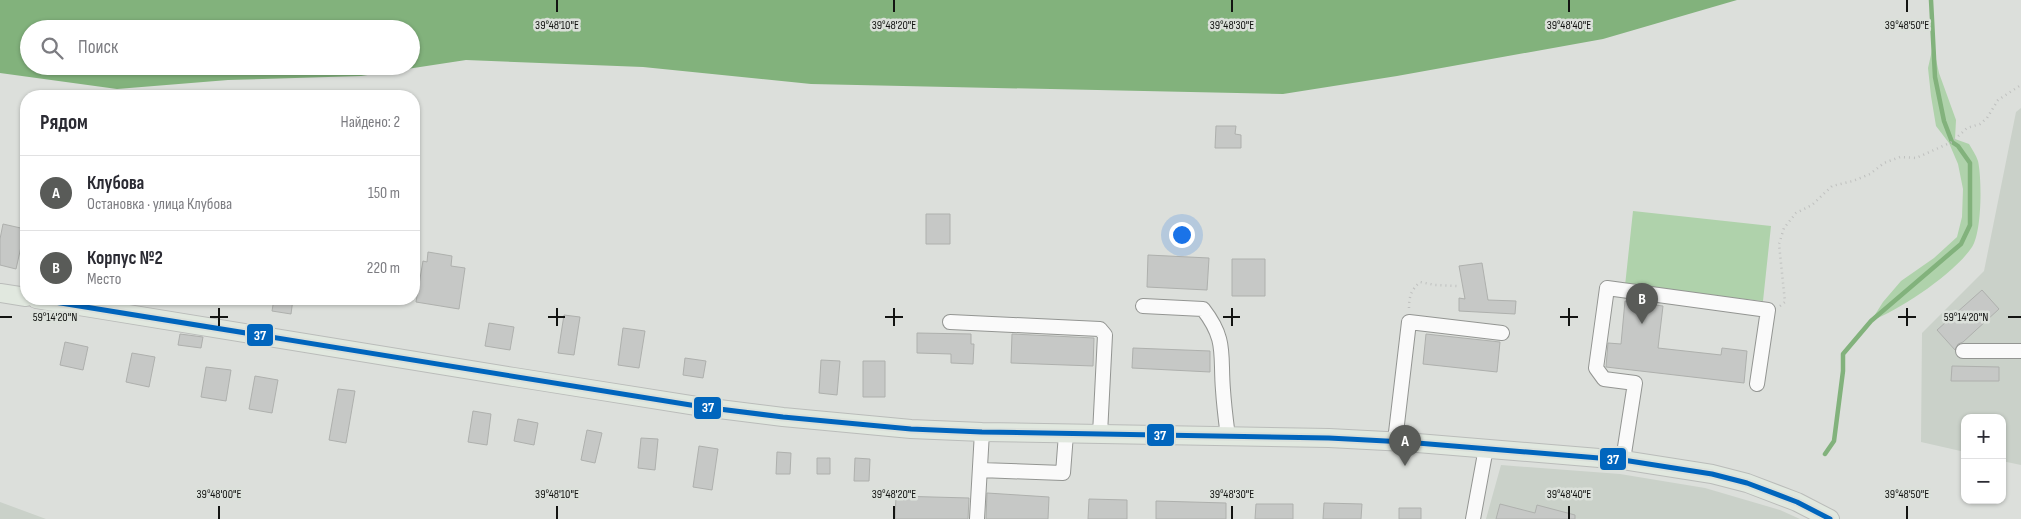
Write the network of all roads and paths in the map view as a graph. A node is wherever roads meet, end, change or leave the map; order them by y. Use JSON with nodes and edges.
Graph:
{"nodes":[{"id":1,"x":2021,"y":85,"type":"edge"},
{"id":2,"x":1458,"y":286,"type":"dead end"},
{"id":3,"x":0,"y":293,"type":"edge"},
{"id":4,"x":20,"y":296,"type":"edge"},
{"id":5,"x":73,"y":305,"type":"edge"},
{"id":6,"x":1143,"y":306,"type":"dead end"},
{"id":7,"x":1766,"y":319,"type":"junction"},
{"id":8,"x":950,"y":322,"type":"dead end"},
{"id":9,"x":1409,"y":322,"type":"junction"},
{"id":10,"x":1502,"y":333,"type":"dead end"},
{"id":11,"x":1963,"y":351,"type":"dead end"},
{"id":12,"x":2021,"y":351,"type":"edge"},
{"id":13,"x":1758,"y":384,"type":"dead end"},
{"id":14,"x":982,"y":432,"type":"junction"},
{"id":15,"x":1066,"y":434,"type":"junction"},
{"id":16,"x":1100,"y":434,"type":"junction"},
{"id":17,"x":1228,"y":437,"type":"junction"},
{"id":18,"x":1395,"y":441,"type":"junction"},
{"id":19,"x":1486,"y":448,"type":"junction"},
{"id":20,"x":1623,"y":460,"type":"junction"},
{"id":21,"x":980,"y":470,"type":"junction"},
{"id":22,"x":977,"y":519,"type":"edge"},
{"id":23,"x":1472,"y":519,"type":"edge"},
{"id":24,"x":1830,"y":519,"type":"edge"}],
"edges":[{"from":1,"to":7,"type":"path"},
{"from":2,"to":9,"type":"path"},
{"from":3,"to":4,"type":"main road"},
{"from":5,"to":14,"type":"main road"},
{"from":6,"to":17,"type":"lane"},
{"from":7,"to":13,"type":"lane"},
{"from":7,"to":20,"type":"lane"},
{"from":8,"to":16,"type":"lane"},
{"from":9,"to":10,"type":"lane"},
{"from":9,"to":18,"type":"lane"},
{"from":11,"to":12,"type":"lane"},
{"from":14,"to":15,"type":"main road"},
{"from":14,"to":21,"type":"lane"},
{"from":15,"to":16,"type":"main road"},
{"from":15,"to":21,"type":"lane"},
{"from":16,"to":17,"type":"main road"},
{"from":17,"to":18,"type":"main road"},
{"from":18,"to":19,"type":"main road"},
{"from":19,"to":20,"type":"main road"},
{"from":19,"to":23,"type":"lane"},
{"from":20,"to":24,"type":"main road"},
{"from":21,"to":22,"type":"lane"}]}
